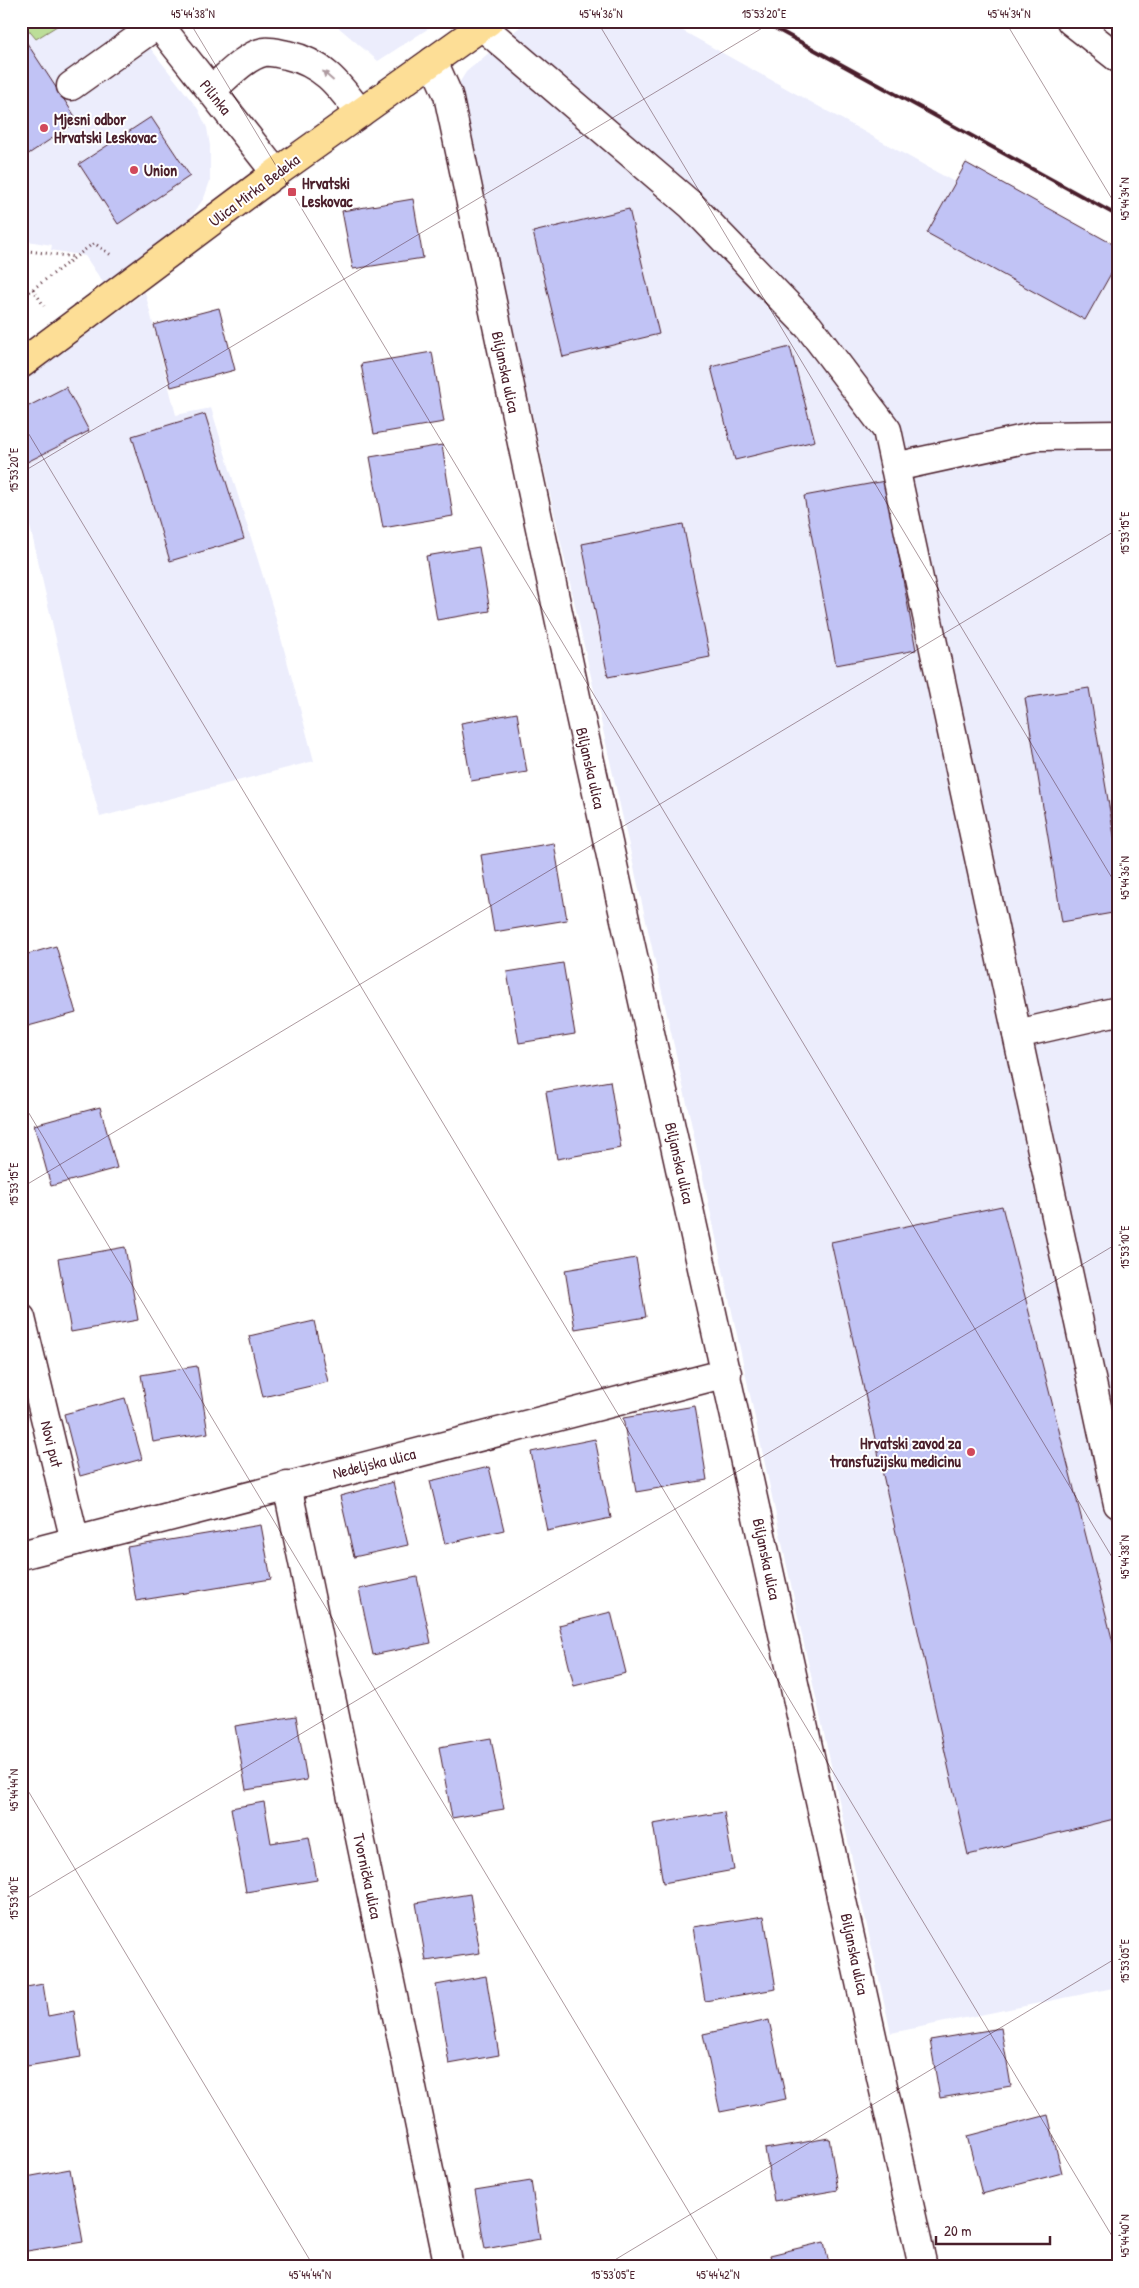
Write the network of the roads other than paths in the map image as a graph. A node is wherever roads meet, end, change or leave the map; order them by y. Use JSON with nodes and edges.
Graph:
{"nodes":[{"id":1,"x":1071,"y":21,"type":"edge"},
{"id":2,"x":157,"y":23,"type":"edge"},
{"id":3,"x":486,"y":24,"type":"edge"},
{"id":4,"x":1118,"y":58,"type":"edge"},
{"id":5,"x":433,"y":61,"type":"junction"},
{"id":6,"x":71,"y":86,"type":"dead end"},
{"id":7,"x":211,"y":90,"type":"junction"},
{"id":8,"x":360,"y":113,"type":"junction"},
{"id":9,"x":276,"y":173,"type":"junction"},
{"id":10,"x":21,"y":364,"type":"edge"},
{"id":11,"x":1118,"y":435,"type":"edge"},
{"id":12,"x":895,"y":467,"type":"junction"},
{"id":13,"x":1118,"y":1011,"type":"edge"},
{"id":14,"x":1017,"y":1034,"type":"junction"},
{"id":15,"x":21,"y":1318,"type":"edge"},
{"id":16,"x":726,"y":1373,"type":"junction"},
{"id":17,"x":287,"y":1485,"type":"junction"},
{"id":18,"x":1118,"y":1504,"type":"edge"},
{"id":19,"x":75,"y":1541,"type":"junction"},
{"id":20,"x":21,"y":1555,"type":"edge"},
{"id":21,"x":449,"y":2267,"type":"edge"},
{"id":22,"x":923,"y":2267,"type":"edge"}],
"edges":[{"from":1,"to":4,"type":"street"},
{"from":2,"to":6,"type":"street"},
{"from":2,"to":7,"type":"street","name":"Pilinka"},
{"from":3,"to":5,"type":"main road","name":"Ulica Mirka Bedeka"},
{"from":3,"to":12,"type":"street"},
{"from":5,"to":8,"type":"main road","name":"Ulica Mirka Bedeka"},
{"from":5,"to":16,"type":"street","name":"Biljanska ulica"},
{"from":8,"to":7,"type":"street","one_way":true},
{"from":7,"to":9,"type":"street","name":"Pilinka"},
{"from":8,"to":9,"type":"main road","name":"Ulica Mirka Bedeka"},
{"from":9,"to":10,"type":"main road","name":"Ulica Mirka Bedeka"},
{"from":11,"to":12,"type":"street"},
{"from":12,"to":14,"type":"street"},
{"from":13,"to":14,"type":"street"},
{"from":14,"to":18,"type":"street"},
{"from":15,"to":19,"type":"street","name":"Novi put"},
{"from":16,"to":17,"type":"street","name":"Nedeljska ulica"},
{"from":16,"to":22,"type":"street","name":"Biljanska ulica"},
{"from":17,"to":19,"type":"street","name":"Nedeljska ulica"},
{"from":17,"to":21,"type":"street","name":"Tvornička ulica"},
{"from":19,"to":20,"type":"street","name":"Nedeljska ulica"}]}
